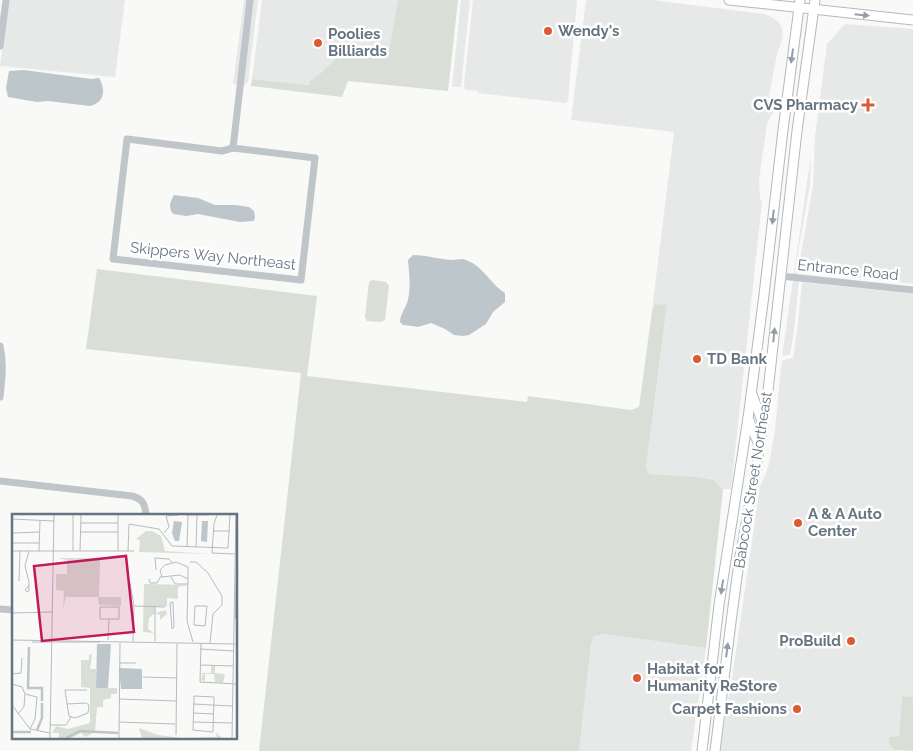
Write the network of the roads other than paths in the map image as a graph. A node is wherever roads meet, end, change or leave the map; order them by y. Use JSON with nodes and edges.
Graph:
{"nodes":[{"id":1,"x":6,"y":0,"type":"edge"},
{"id":2,"x":250,"y":0,"type":"edge"},
{"id":3,"x":729,"y":0,"type":"edge"},
{"id":4,"x":800,"y":4,"type":"edge"},
{"id":5,"x":814,"y":5,"type":"edge"},
{"id":6,"x":913,"y":20,"type":"edge"},
{"id":7,"x":0,"y":46,"type":"edge"},
{"id":8,"x":233,"y":148,"type":"junction"},
{"id":9,"x":781,"y":276,"type":"junction"},
{"id":10,"x":913,"y":290,"type":"edge"},
{"id":11,"x":0,"y":346,"type":"edge"},
{"id":12,"x":752,"y":391,"type":"junction"},
{"id":13,"x":0,"y":397,"type":"edge"},
{"id":14,"x":748,"y":418,"type":"junction"},
{"id":15,"x":763,"y":424,"type":"junction"},
{"id":16,"x":760,"y":448,"type":"junction"},
{"id":17,"x":0,"y":481,"type":"edge"},
{"id":18,"x":146,"y":514,"type":"edge"},
{"id":19,"x":702,"y":751,"type":"edge"},
{"id":20,"x":715,"y":751,"type":"edge"}],
"edges":[{"from":1,"to":7,"type":"street"},
{"from":2,"to":8,"type":"street"},
{"from":3,"to":4,"type":"main road"},
{"from":4,"to":5,"type":"main road"},
{"from":4,"to":12,"type":"main road","name":"Babcock Street Northeast","one_way":true},
{"from":5,"to":6,"type":"main road","one_way":true},
{"from":5,"to":9,"type":"main road","name":"Babcock Street Northeast"},
{"from":8,"to":8,"type":"street","name":"Skippers Way Northeast"},
{"from":9,"to":10,"type":"street","name":"Entrance Road"},
{"from":15,"to":9,"type":"main road","name":"Babcock Street Northeast","one_way":true},
{"from":11,"to":13,"type":"street"},
{"from":12,"to":14,"type":"main road","name":"Babcock Street Northeast"},
{"from":12,"to":15,"type":"main road"},
{"from":14,"to":16,"type":"main road"},
{"from":14,"to":19,"type":"main road","name":"Babcock Street Northeast","one_way":true},
{"from":15,"to":16,"type":"main road","name":"Babcock Street Northeast"},
{"from":20,"to":16,"type":"main road","name":"Babcock Street Northeast","one_way":true},
{"from":17,"to":18,"type":"street"}]}
